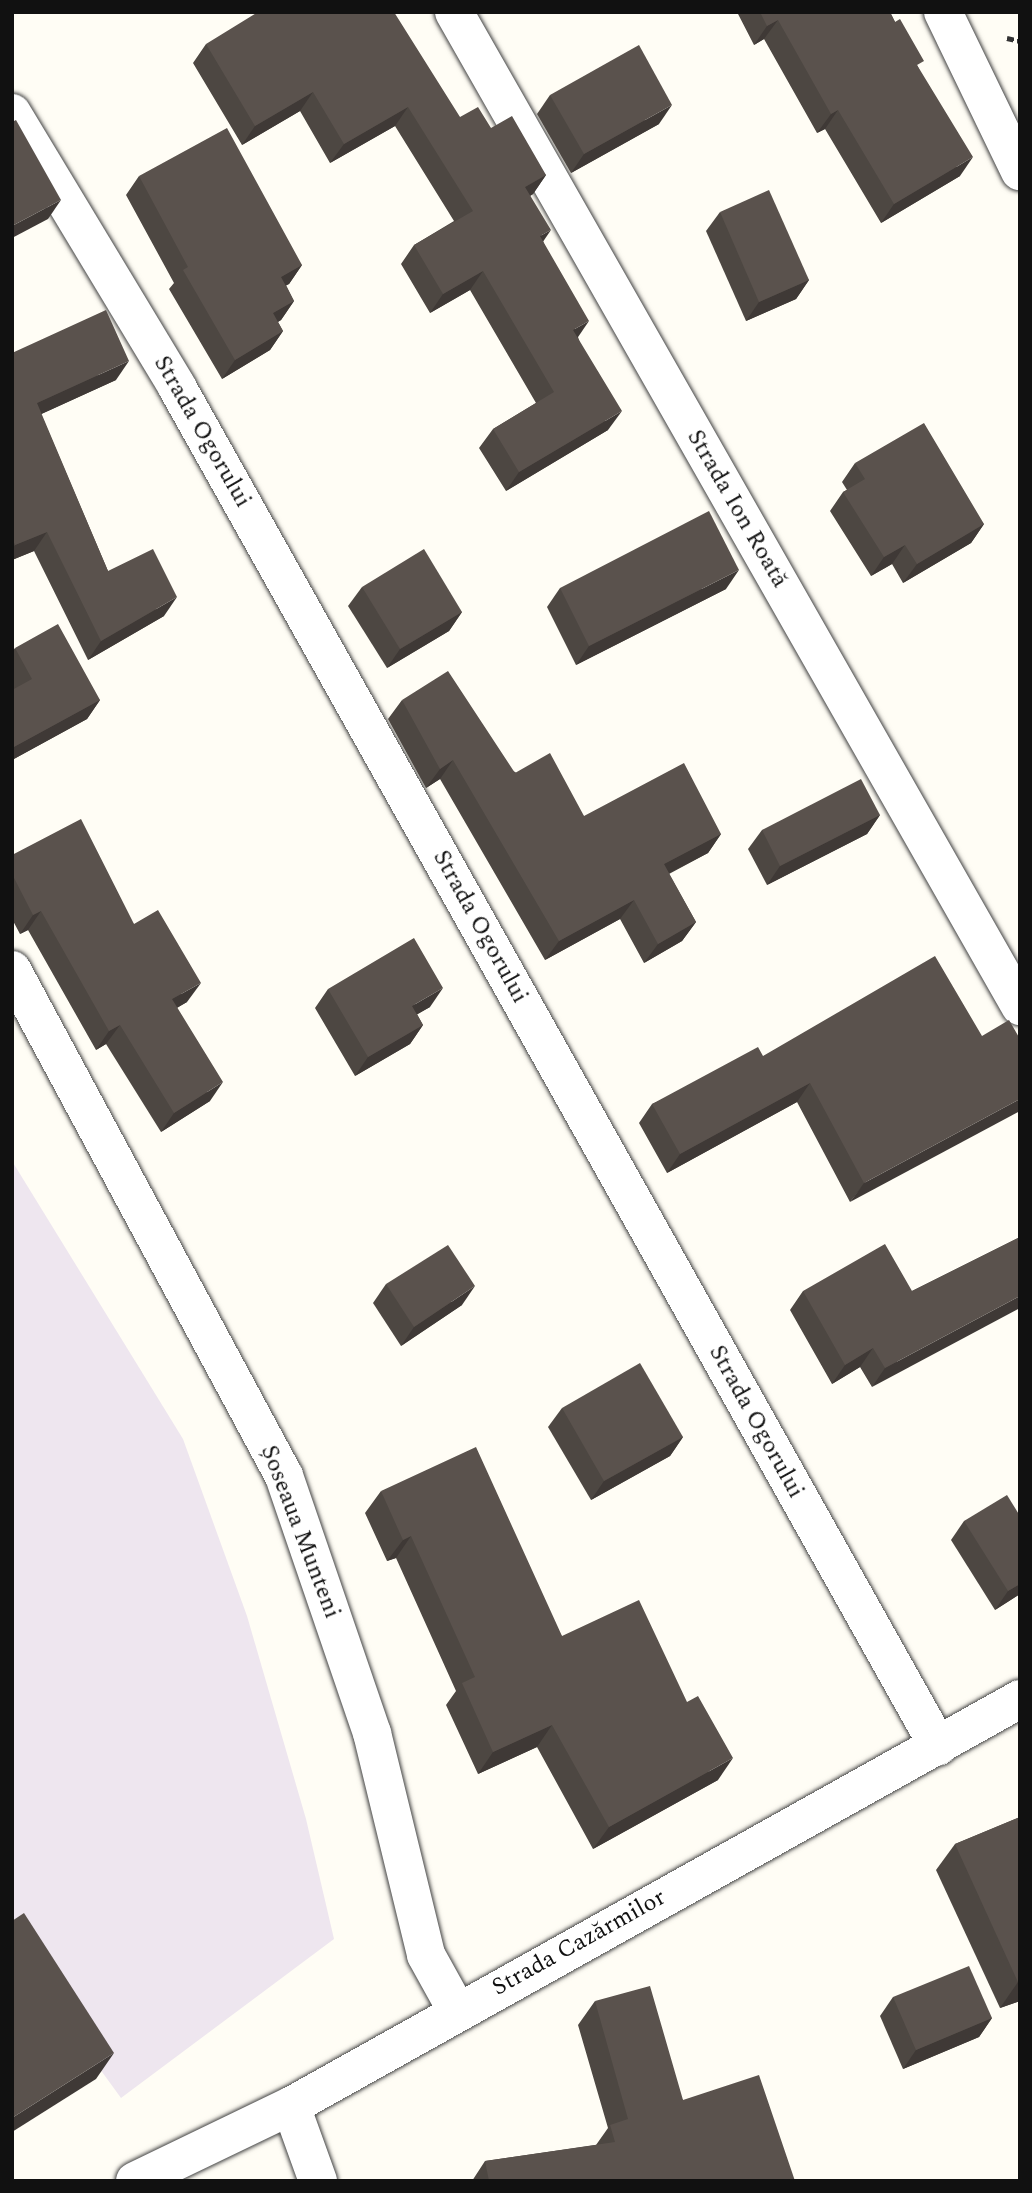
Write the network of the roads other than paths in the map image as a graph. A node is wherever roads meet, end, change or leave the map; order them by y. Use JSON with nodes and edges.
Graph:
{"nodes":[{"id":1,"x":454,"y":12,"type":"edge"},
{"id":2,"x":943,"y":12,"type":"edge"},
{"id":3,"x":12,"y":113,"type":"edge"},
{"id":4,"x":1020,"y":171,"type":"edge"},
{"id":5,"x":12,"y":970,"type":"edge"},
{"id":6,"x":1020,"y":1006,"type":"edge"},
{"id":7,"x":1020,"y":1699,"type":"edge"},
{"id":8,"x":937,"y":1746,"type":"junction"},
{"id":9,"x":457,"y":2011,"type":"junction"},
{"id":10,"x":291,"y":2106,"type":"junction"},
{"id":11,"x":135,"y":2181,"type":"edge"},
{"id":12,"x":318,"y":2181,"type":"edge"}],
"edges":[{"from":1,"to":6,"type":"street","name":"Strada Ion Roată"},
{"from":2,"to":4,"type":"street"},
{"from":3,"to":8,"type":"street","name":"Strada Ogorului"},
{"from":5,"to":9,"type":"street","name":"Șoseaua Munteni"},
{"from":7,"to":8,"type":"street","name":"Strada Cazărmilor"},
{"from":8,"to":9,"type":"street","name":"Strada Cazărmilor"},
{"from":9,"to":10,"type":"street","name":"Strada Cazărmilor"},
{"from":10,"to":11,"type":"street","name":"Strada Cazărmilor"},
{"from":10,"to":12,"type":"street"}]}
